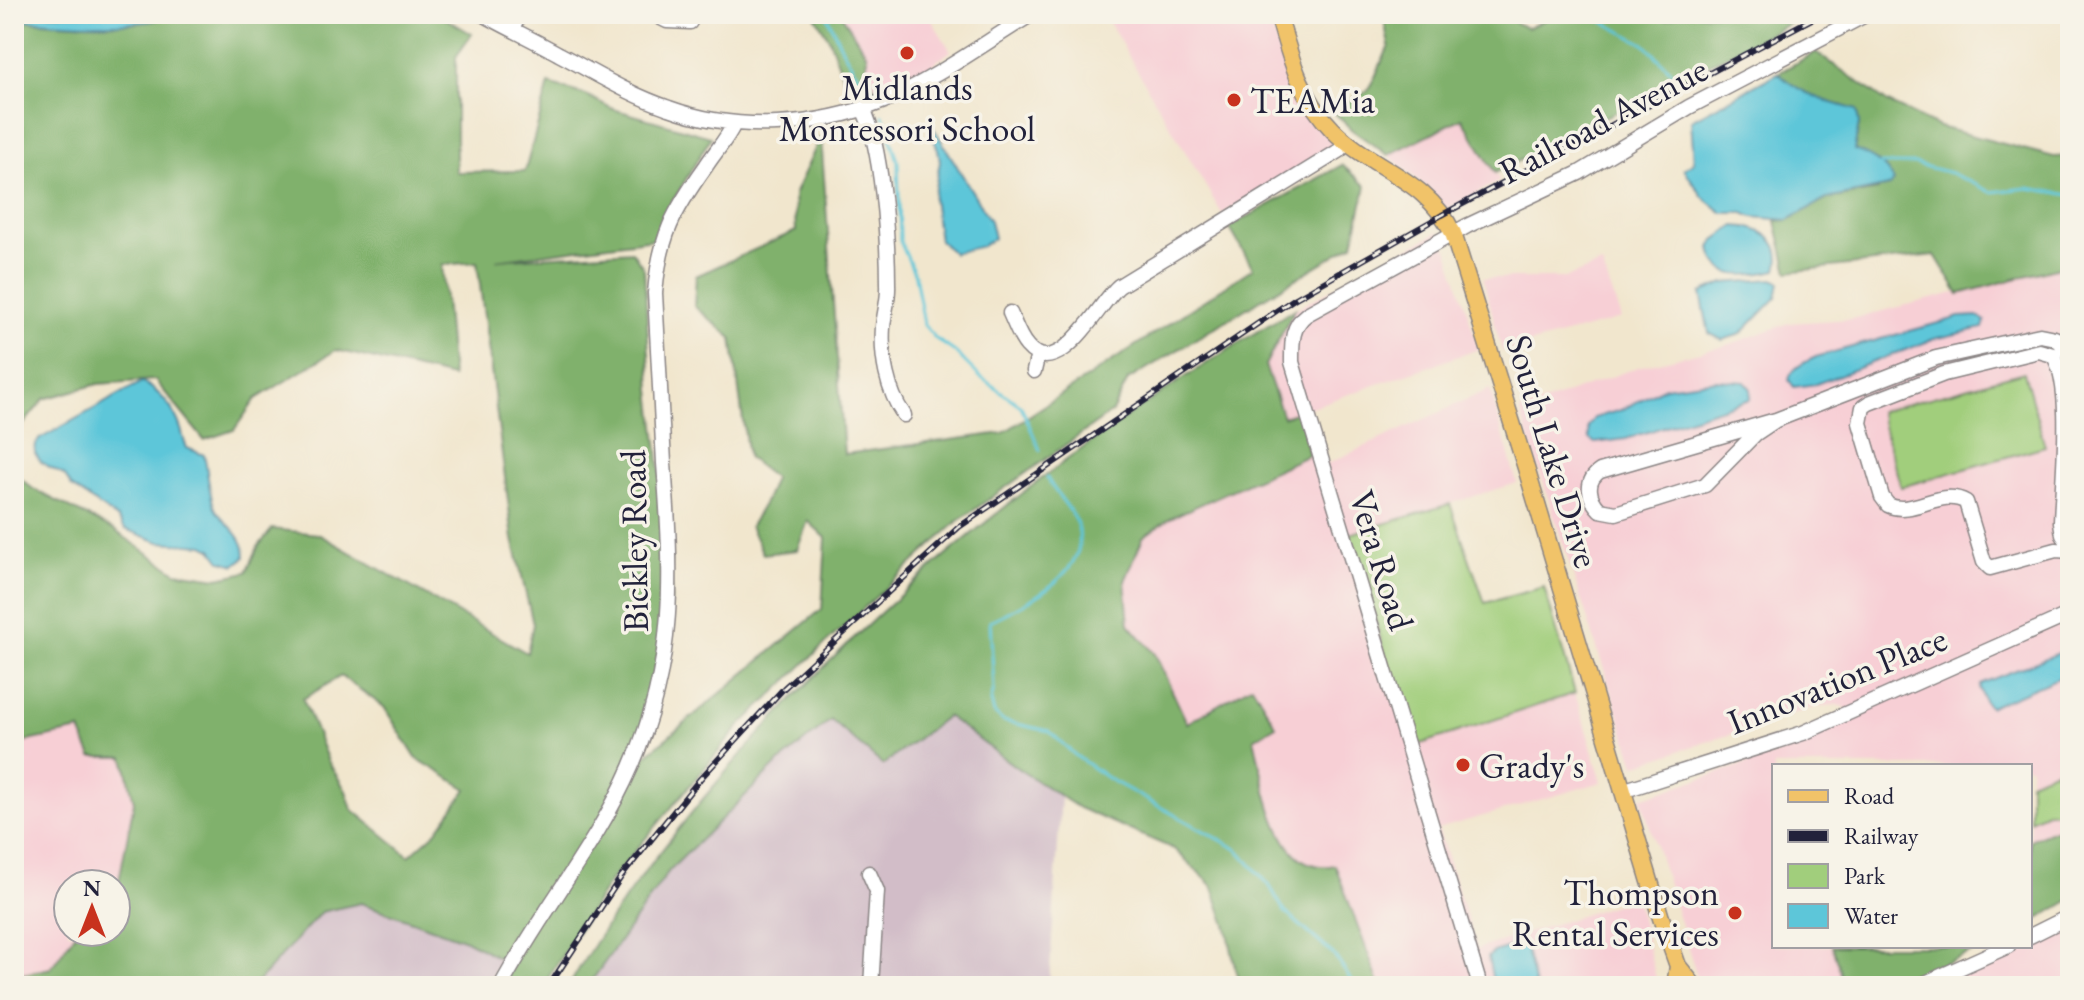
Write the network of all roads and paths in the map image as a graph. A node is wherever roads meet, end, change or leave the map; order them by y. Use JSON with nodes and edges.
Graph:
{"nodes":[{"id":1,"x":483,"y":14,"type":"edge"},
{"id":2,"x":520,"y":14,"type":"edge"},
{"id":3,"x":653,"y":14,"type":"edge"},
{"id":4,"x":1032,"y":14,"type":"edge"},
{"id":5,"x":1278,"y":14,"type":"edge"},
{"id":6,"x":1867,"y":14,"type":"edge"},
{"id":7,"x":690,"y":22,"type":"dead end"},
{"id":8,"x":512,"y":29,"type":"junction"},
{"id":9,"x":863,"y":109,"type":"junction"},
{"id":10,"x":734,"y":124,"type":"junction"},
{"id":11,"x":1347,"y":142,"type":"junction"},
{"id":12,"x":1453,"y":233,"type":"junction"},
{"id":13,"x":1010,"y":313,"type":"dead end"},
{"id":14,"x":1038,"y":354,"type":"junction"},
{"id":15,"x":2070,"y":354,"type":"edge"},
{"id":16,"x":1034,"y":371,"type":"dead end"},
{"id":17,"x":904,"y":415,"type":"dead end"},
{"id":18,"x":1776,"y":420,"type":"junction"},
{"id":19,"x":2070,"y":545,"type":"edge"},
{"id":20,"x":2070,"y":551,"type":"edge"},
{"id":21,"x":2070,"y":614,"type":"edge"},
{"id":22,"x":1622,"y":791,"type":"junction"},
{"id":23,"x":869,"y":873,"type":"dead end"},
{"id":24,"x":2070,"y":916,"type":"edge"},
{"id":25,"x":2032,"y":935,"type":"edge"},
{"id":26,"x":2004,"y":948,"type":"edge"},
{"id":27,"x":1678,"y":966,"type":"junction"},
{"id":28,"x":501,"y":986,"type":"edge"},
{"id":29,"x":871,"y":986,"type":"edge"},
{"id":30,"x":1480,"y":986,"type":"edge"},
{"id":31,"x":1675,"y":986,"type":"edge"},
{"id":32,"x":1694,"y":986,"type":"edge"},
{"id":33,"x":1919,"y":986,"type":"edge"}],
"edges":[{"from":1,"to":8,"type":"street"},
{"from":2,"to":8,"type":"street"},
{"from":3,"to":7,"type":"street"},
{"from":4,"to":9,"type":"street"},
{"from":5,"to":11,"type":"main road","name":"South Lake Drive"},
{"from":6,"to":12,"type":"street","name":"Railroad Avenue"},
{"from":8,"to":10,"type":"street"},
{"from":9,"to":10,"type":"street"},
{"from":9,"to":17,"type":"street"},
{"from":10,"to":28,"type":"street","name":"Bickley Road"},
{"from":11,"to":12,"type":"main road","name":"South Lake Drive"},
{"from":11,"to":14,"type":"street"},
{"from":12,"to":22,"type":"main road","name":"South Lake Drive"},
{"from":12,"to":30,"type":"street","name":"Vera Road"},
{"from":13,"to":14,"type":"street"},
{"from":14,"to":16,"type":"street"},
{"from":15,"to":18,"type":"street"},
{"from":18,"to":18,"type":"street"},
{"from":19,"to":20,"type":"street"},
{"from":21,"to":22,"type":"street","name":"Innovation Place"},
{"from":22,"to":27,"type":"main road","name":"South Lake Drive"},
{"from":23,"to":29,"type":"street"},
{"from":24,"to":25,"type":"street"},
{"from":26,"to":33,"type":"street"},
{"from":27,"to":31,"type":"main road","name":"South Lake Drive"},
{"from":27,"to":32,"type":"main road","name":"South Lake Drive"}]}
